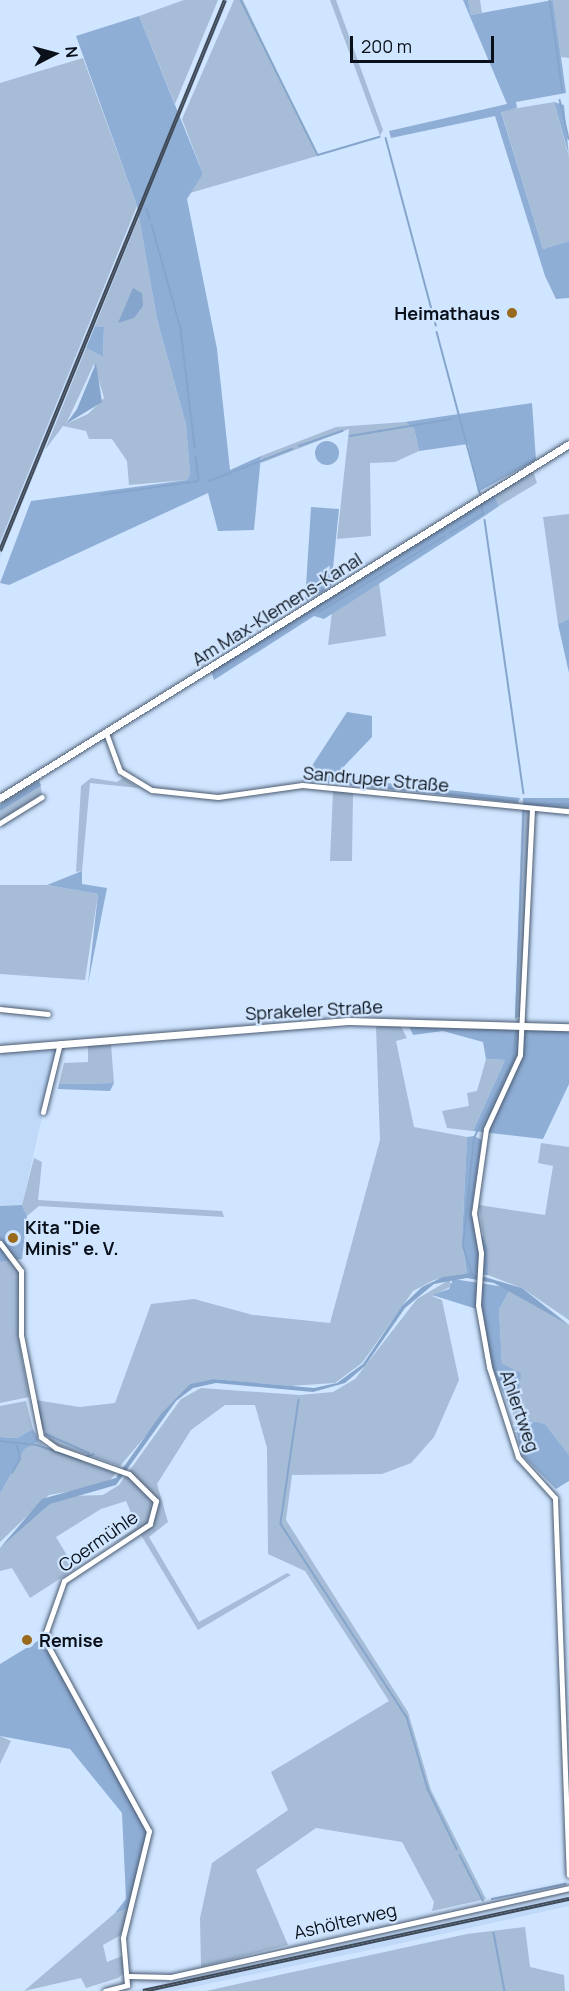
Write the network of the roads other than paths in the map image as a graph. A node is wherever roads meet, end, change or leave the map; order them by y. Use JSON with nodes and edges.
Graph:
{"nodes":[{"id":1,"x":569,"y":444,"type":"edge"},
{"id":2,"x":105,"y":733,"type":"junction"},
{"id":3,"x":42,"y":797,"type":"dead end"},
{"id":4,"x":0,"y":798,"type":"edge"},
{"id":5,"x":527,"y":808,"type":"junction"},
{"id":6,"x":569,"y":811,"type":"edge"},
{"id":7,"x":0,"y":823,"type":"edge"},
{"id":8,"x":0,"y":1009,"type":"edge"},
{"id":9,"x":48,"y":1014,"type":"dead end"},
{"id":10,"x":523,"y":1025,"type":"junction"},
{"id":11,"x":569,"y":1027,"type":"edge"},
{"id":12,"x":60,"y":1043,"type":"junction"},
{"id":13,"x":0,"y":1049,"type":"edge"},
{"id":14,"x":43,"y":1112,"type":"dead end"},
{"id":15,"x":0,"y":1243,"type":"edge"},
{"id":16,"x":569,"y":1875,"type":"edge"},
{"id":17,"x":569,"y":1888,"type":"edge"},
{"id":18,"x":129,"y":1976,"type":"junction"},
{"id":19,"x":127,"y":1985,"type":"junction"},
{"id":20,"x":105,"y":1991,"type":"edge"},
{"id":21,"x":134,"y":1991,"type":"edge"}],
"edges":[{"from":1,"to":2,"type":"main road","name":"Am Max-Klemens-Kanal"},
{"from":2,"to":4,"type":"main road","name":"Am Max-Klemens-Kanal"},
{"from":2,"to":5,"type":"street","name":"Sandruper Straße"},
{"from":3,"to":7,"type":"street"},
{"from":5,"to":6,"type":"street","name":"Sandruper Straße"},
{"from":5,"to":10,"type":"street","name":"Ahlertweg"},
{"from":8,"to":9,"type":"street"},
{"from":10,"to":11,"type":"main road","name":"Sprakeler Straße"},
{"from":10,"to":12,"type":"main road","name":"Sprakeler Straße"},
{"from":10,"to":16,"type":"street","name":"Ahlertweg"},
{"from":12,"to":13,"type":"main road","name":"Sprakeler Straße"},
{"from":12,"to":14,"type":"street"},
{"from":15,"to":18,"type":"street","name":"Coermühle"},
{"from":17,"to":18,"type":"street","name":"Ashölterweg"},
{"from":18,"to":19,"type":"street","name":"Coermühle"},
{"from":19,"to":20,"type":"street"},
{"from":19,"to":21,"type":"street"}]}
